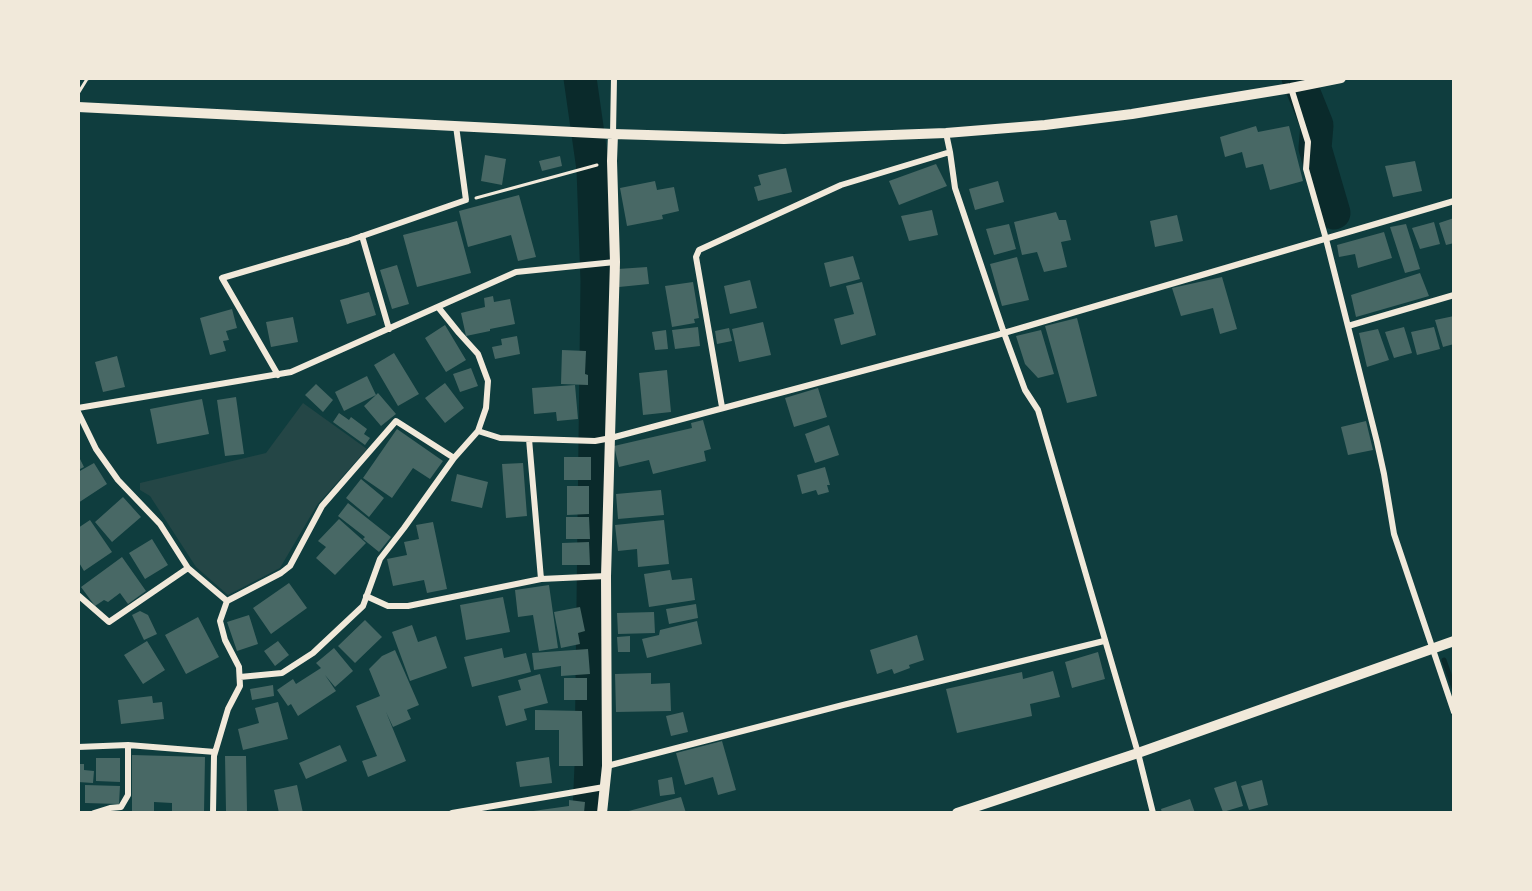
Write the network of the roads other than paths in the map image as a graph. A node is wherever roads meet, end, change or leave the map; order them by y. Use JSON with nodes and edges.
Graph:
{"nodes":[{"id":1,"x":614,"y":78,"type":"edge"},
{"id":2,"x":1341,"y":78,"type":"edge"},
{"id":3,"x":1291,"y":88,"type":"junction"},
{"id":4,"x":78,"y":107,"type":"edge"},
{"id":5,"x":456,"y":126,"type":"junction"},
{"id":6,"x":613,"y":134,"type":"junction"},
{"id":7,"x":946,"y":134,"type":"junction"},
{"id":8,"x":950,"y":152,"type":"junction"},
{"id":9,"x":1454,"y":201,"type":"edge"},
{"id":10,"x":362,"y":236,"type":"junction"},
{"id":11,"x":1326,"y":239,"type":"junction"},
{"id":12,"x":615,"y":262,"type":"junction"},
{"id":13,"x":1454,"y":295,"type":"edge"},
{"id":14,"x":438,"y":307,"type":"junction"},
{"id":15,"x":1348,"y":326,"type":"junction"},
{"id":16,"x":389,"y":329,"type":"junction"},
{"id":17,"x":1004,"y":333,"type":"junction"},
{"id":18,"x":278,"y":375,"type":"junction"},
{"id":19,"x":722,"y":407,"type":"junction"},
{"id":20,"x":78,"y":410,"type":"edge"},
{"id":21,"x":478,"y":431,"type":"junction"},
{"id":22,"x":610,"y":438,"type":"junction"},
{"id":23,"x":529,"y":439,"type":"junction"},
{"id":24,"x":454,"y":458,"type":"junction"},
{"id":25,"x":188,"y":568,"type":"junction"},
{"id":26,"x":606,"y":576,"type":"junction"},
{"id":27,"x":541,"y":579,"type":"junction"},
{"id":28,"x":78,"y":595,"type":"edge"},
{"id":29,"x":366,"y":596,"type":"junction"},
{"id":30,"x":227,"y":601,"type":"junction"},
{"id":31,"x":1104,"y":640,"type":"junction"},
{"id":32,"x":1454,"y":641,"type":"edge"},
{"id":33,"x":1433,"y":648,"type":"junction"},
{"id":34,"x":240,"y":677,"type":"junction"},
{"id":35,"x":1454,"y":712,"type":"edge"},
{"id":36,"x":128,"y":745,"type":"junction"},
{"id":37,"x":78,"y":747,"type":"edge"},
{"id":38,"x":215,"y":752,"type":"junction"},
{"id":39,"x":1137,"y":753,"type":"junction"},
{"id":40,"x":606,"y":766,"type":"junction"},
{"id":41,"x":604,"y":788,"type":"junction"},
{"id":42,"x":94,"y":813,"type":"edge"},
{"id":43,"x":213,"y":813,"type":"edge"},
{"id":44,"x":452,"y":813,"type":"edge"},
{"id":45,"x":602,"y":813,"type":"edge"},
{"id":46,"x":957,"y":813,"type":"edge"},
{"id":47,"x":1153,"y":813,"type":"edge"}],
"edges":[{"from":1,"to":6,"type":"street"},
{"from":2,"to":3,"type":"street"},
{"from":3,"to":7,"type":"street"},
{"from":3,"to":11,"type":"street"},
{"from":4,"to":5,"type":"street"},
{"from":5,"to":6,"type":"street"},
{"from":5,"to":10,"type":"street"},
{"from":6,"to":7,"type":"street"},
{"from":6,"to":12,"type":"street"},
{"from":7,"to":8,"type":"street"},
{"from":8,"to":17,"type":"street"},
{"from":8,"to":19,"type":"street"},
{"from":9,"to":11,"type":"street"},
{"from":10,"to":16,"type":"street"},
{"from":10,"to":18,"type":"street"},
{"from":11,"to":15,"type":"street"},
{"from":11,"to":17,"type":"street"},
{"from":12,"to":14,"type":"street"},
{"from":12,"to":22,"type":"street"},
{"from":13,"to":15,"type":"street"},
{"from":14,"to":16,"type":"street"},
{"from":14,"to":21,"type":"street"},
{"from":15,"to":33,"type":"street"},
{"from":16,"to":18,"type":"street"},
{"from":17,"to":19,"type":"street"},
{"from":17,"to":31,"type":"street"},
{"from":18,"to":20,"type":"street"},
{"from":19,"to":22,"type":"street"},
{"from":20,"to":25,"type":"street"},
{"from":21,"to":23,"type":"street"},
{"from":21,"to":24,"type":"street"},
{"from":22,"to":23,"type":"street"},
{"from":22,"to":26,"type":"street"},
{"from":23,"to":27,"type":"street"},
{"from":24,"to":29,"type":"street"},
{"from":24,"to":30,"type":"street"},
{"from":25,"to":28,"type":"street"},
{"from":25,"to":30,"type":"street"},
{"from":26,"to":27,"type":"street"},
{"from":26,"to":40,"type":"street"},
{"from":27,"to":29,"type":"street"},
{"from":29,"to":34,"type":"street"},
{"from":30,"to":34,"type":"street"},
{"from":31,"to":39,"type":"street"},
{"from":31,"to":40,"type":"street"},
{"from":32,"to":33,"type":"street"},
{"from":33,"to":35,"type":"street"},
{"from":33,"to":39,"type":"street"},
{"from":34,"to":38,"type":"street"},
{"from":36,"to":37,"type":"street"},
{"from":36,"to":38,"type":"street"},
{"from":36,"to":42,"type":"street"},
{"from":38,"to":43,"type":"street"},
{"from":39,"to":46,"type":"street"},
{"from":39,"to":47,"type":"street"},
{"from":40,"to":41,"type":"street"},
{"from":41,"to":44,"type":"street"},
{"from":41,"to":45,"type":"street"}]}
